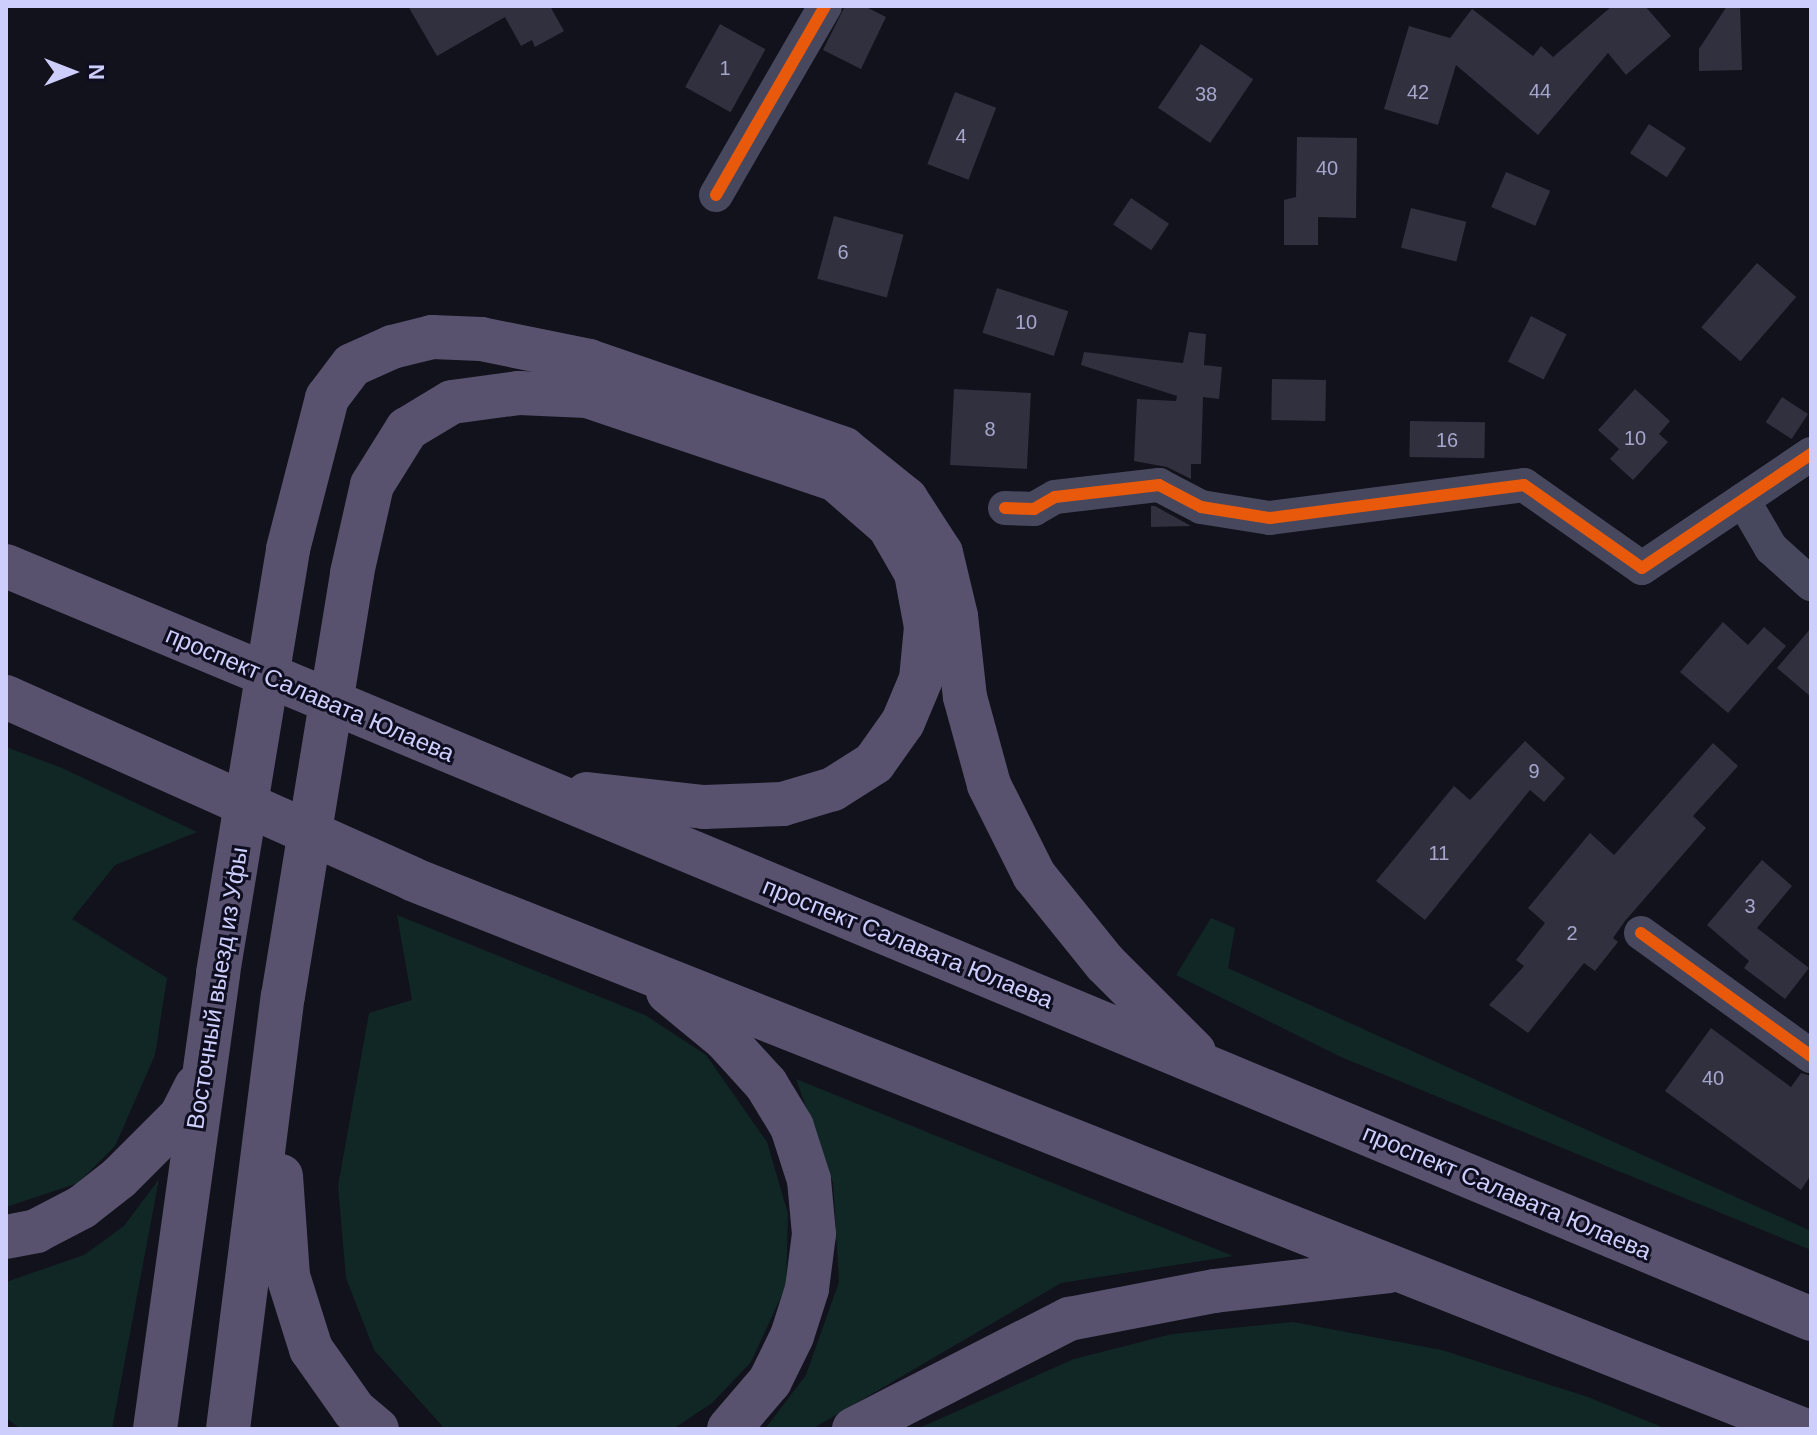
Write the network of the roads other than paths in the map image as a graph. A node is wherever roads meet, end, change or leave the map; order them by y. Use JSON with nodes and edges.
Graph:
{"nodes":[{"id":1,"x":825,"y":6,"type":"edge"},
{"id":2,"x":716,"y":195,"type":"dead end"},
{"id":3,"x":1811,"y":454,"type":"edge"},
{"id":4,"x":1743,"y":500,"type":"junction"},
{"id":5,"x":1005,"y":508,"type":"dead end"},
{"id":6,"x":6,"y":566,"type":"edge"},
{"id":7,"x":1811,"y":584,"type":"edge"},
{"id":8,"x":6,"y":697,"type":"edge"},
{"id":9,"x":27,"y":712,"type":"edge"},
{"id":10,"x":538,"y":789,"type":"junction"},
{"id":11,"x":1641,"y":933,"type":"dead end"},
{"id":12,"x":635,"y":965,"type":"junction"},
{"id":13,"x":1811,"y":1056,"type":"edge"},
{"id":14,"x":1210,"y":1068,"type":"junction"},
{"id":15,"x":274,"y":1073,"type":"junction"},
{"id":16,"x":201,"y":1077,"type":"junction"},
{"id":17,"x":6,"y":1237,"type":"edge"},
{"id":18,"x":1397,"y":1271,"type":"junction"},
{"id":19,"x":1811,"y":1319,"type":"edge"},
{"id":20,"x":155,"y":1429,"type":"edge"},
{"id":21,"x":228,"y":1429,"type":"edge"},
{"id":22,"x":377,"y":1429,"type":"edge"},
{"id":23,"x":729,"y":1429,"type":"edge"},
{"id":24,"x":854,"y":1429,"type":"edge"},
{"id":25,"x":1801,"y":1429,"type":"edge"}],
"edges":[{"from":1,"to":2,"type":"street"},
{"from":3,"to":4,"type":"street"},
{"from":4,"to":5,"type":"street"},
{"from":4,"to":7,"type":"street"},
{"from":6,"to":10,"type":"main road","name":"проспект Салавата Юлаева"},
{"from":8,"to":9,"type":"main road"},
{"from":9,"to":12,"type":"main road"},
{"from":10,"to":14,"type":"main road","name":"проспект Салавата Юлаева"},
{"from":10,"to":15,"type":"main road","bridge":true},
{"from":11,"to":13,"type":"street"},
{"from":12,"to":18,"type":"main road"},
{"from":12,"to":23,"type":"main road"},
{"from":14,"to":16,"type":"main road","name":"Восточный выезд из Уфы","bridge":true},
{"from":14,"to":19,"type":"main road","name":"проспект Салавата Юлаева"},
{"from":15,"to":21,"type":"main road"},
{"from":15,"to":22,"type":"main road"},
{"from":16,"to":17,"type":"main road"},
{"from":16,"to":20,"type":"main road","name":"Восточный выезд из Уфы"},
{"from":18,"to":24,"type":"main road"},
{"from":18,"to":25,"type":"main road"}]}
